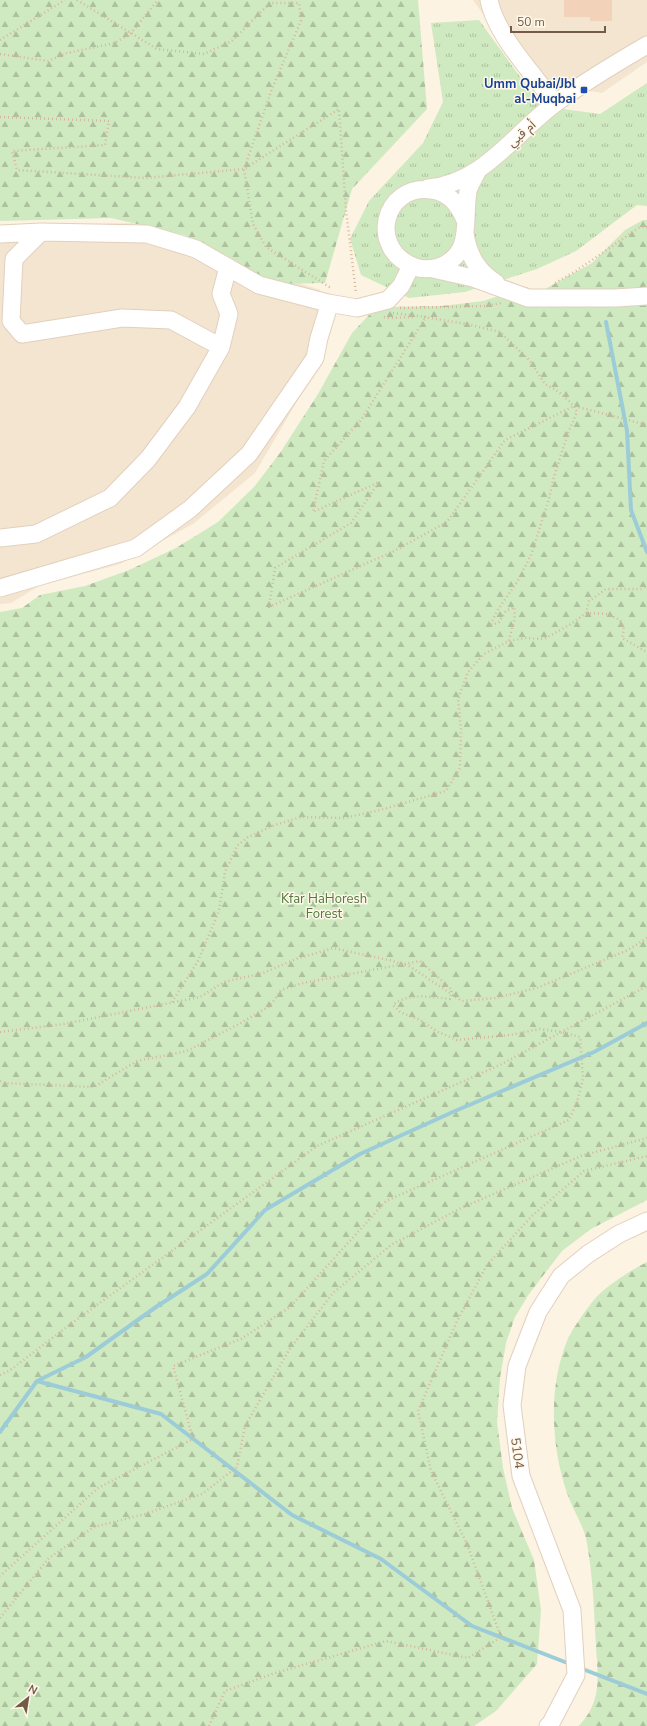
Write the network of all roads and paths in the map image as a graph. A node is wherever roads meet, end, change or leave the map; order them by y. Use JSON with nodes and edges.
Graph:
{"nodes":[{"id":1,"x":65,"y":0,"type":"edge"},
{"id":2,"x":76,"y":0,"type":"edge"},
{"id":3,"x":158,"y":0,"type":"edge"},
{"id":4,"x":488,"y":0,"type":"edge"},
{"id":5,"x":131,"y":33,"type":"junction"},
{"id":6,"x":0,"y":40,"type":"edge"},
{"id":7,"x":647,"y":45,"type":"edge"},
{"id":8,"x":0,"y":54,"type":"edge"},
{"id":9,"x":555,"y":103,"type":"junction"},
{"id":10,"x":476,"y":172,"type":"junction"},
{"id":11,"x":424,"y":189,"type":"junction"},
{"id":12,"x":465,"y":227,"type":"junction"},
{"id":13,"x":41,"y":232,"type":"junction"},
{"id":14,"x":0,"y":234,"type":"edge"},
{"id":15,"x":411,"y":266,"type":"junction"},
{"id":16,"x":228,"y":267,"type":"junction"},
{"id":17,"x":433,"y":269,"type":"junction"},
{"id":18,"x":506,"y":290,"type":"junction"},
{"id":19,"x":647,"y":296,"type":"edge"},
{"id":20,"x":332,"y":297,"type":"junction"},
{"id":21,"x":382,"y":316,"type":"dead end"},
{"id":22,"x":221,"y":347,"type":"junction"},
{"id":23,"x":0,"y":538,"type":"edge"},
{"id":24,"x":647,"y":586,"type":"edge"},
{"id":25,"x":0,"y":588,"type":"edge"},
{"id":26,"x":586,"y":613,"type":"junction"},
{"id":27,"x":509,"y":641,"type":"junction"},
{"id":28,"x":647,"y":652,"type":"edge"},
{"id":29,"x":647,"y":938,"type":"edge"},
{"id":30,"x":404,"y":964,"type":"junction"},
{"id":31,"x":647,"y":986,"type":"edge"},
{"id":32,"x":452,"y":994,"type":"junction"},
{"id":33,"x":172,"y":1002,"type":"junction"},
{"id":34,"x":0,"y":1032,"type":"edge"},
{"id":35,"x":561,"y":1032,"type":"junction"},
{"id":36,"x":0,"y":1081,"type":"edge"},
{"id":37,"x":647,"y":1138,"type":"edge"},
{"id":38,"x":647,"y":1156,"type":"edge"},
{"id":39,"x":647,"y":1221,"type":"edge"},
{"id":40,"x":0,"y":1375,"type":"edge"},
{"id":41,"x":0,"y":1576,"type":"edge"},
{"id":42,"x":0,"y":1618,"type":"edge"},
{"id":43,"x":209,"y":1726,"type":"edge"},
{"id":44,"x":548,"y":1726,"type":"edge"}],
"edges":[{"from":1,"to":6,"type":"path"},
{"from":2,"to":5,"type":"path"},
{"from":3,"to":5,"type":"path"},
{"from":4,"to":9,"type":"street"},
{"from":5,"to":8,"type":"path"},
{"from":5,"to":20,"type":"path"},
{"from":7,"to":9,"type":"street","name":"أم قبي"},
{"from":9,"to":10,"type":"street","name":"أم قبي"},
{"from":10,"to":11,"type":"street","name":"أم قبي"},
{"from":10,"to":12,"type":"street","name":"أم قبي"},
{"from":11,"to":12,"type":"street"},
{"from":11,"to":15,"type":"street"},
{"from":12,"to":17,"type":"street"},
{"from":12,"to":18,"type":"street","name":"أم قبي"},
{"from":13,"to":14,"type":"street"},
{"from":13,"to":16,"type":"street"},
{"from":13,"to":22,"type":"street"},
{"from":15,"to":17,"type":"street"},
{"from":15,"to":20,"type":"street"},
{"from":16,"to":20,"type":"street"},
{"from":16,"to":22,"type":"street"},
{"from":17,"to":18,"type":"street","name":"أم قبي"},
{"from":18,"to":19,"type":"street","name":"أم قبي"},
{"from":20,"to":25,"type":"street"},
{"from":21,"to":27,"type":"path"},
{"from":22,"to":23,"type":"street"},
{"from":24,"to":26,"type":"path"},
{"from":26,"to":27,"type":"path"},
{"from":26,"to":28,"type":"path"},
{"from":27,"to":33,"type":"path"},
{"from":29,"to":32,"type":"path"},
{"from":30,"to":32,"type":"path"},
{"from":30,"to":32,"type":"path"},
{"from":30,"to":33,"type":"path"},
{"from":30,"to":36,"type":"path"},
{"from":31,"to":35,"type":"path"},
{"from":32,"to":35,"type":"path"},
{"from":33,"to":34,"type":"path"},
{"from":35,"to":40,"type":"path"},
{"from":35,"to":41,"type":"path"},
{"from":37,"to":42,"type":"path"},
{"from":38,"to":43,"type":"path"},
{"from":39,"to":44,"type":"street","name":"5104"}]}
